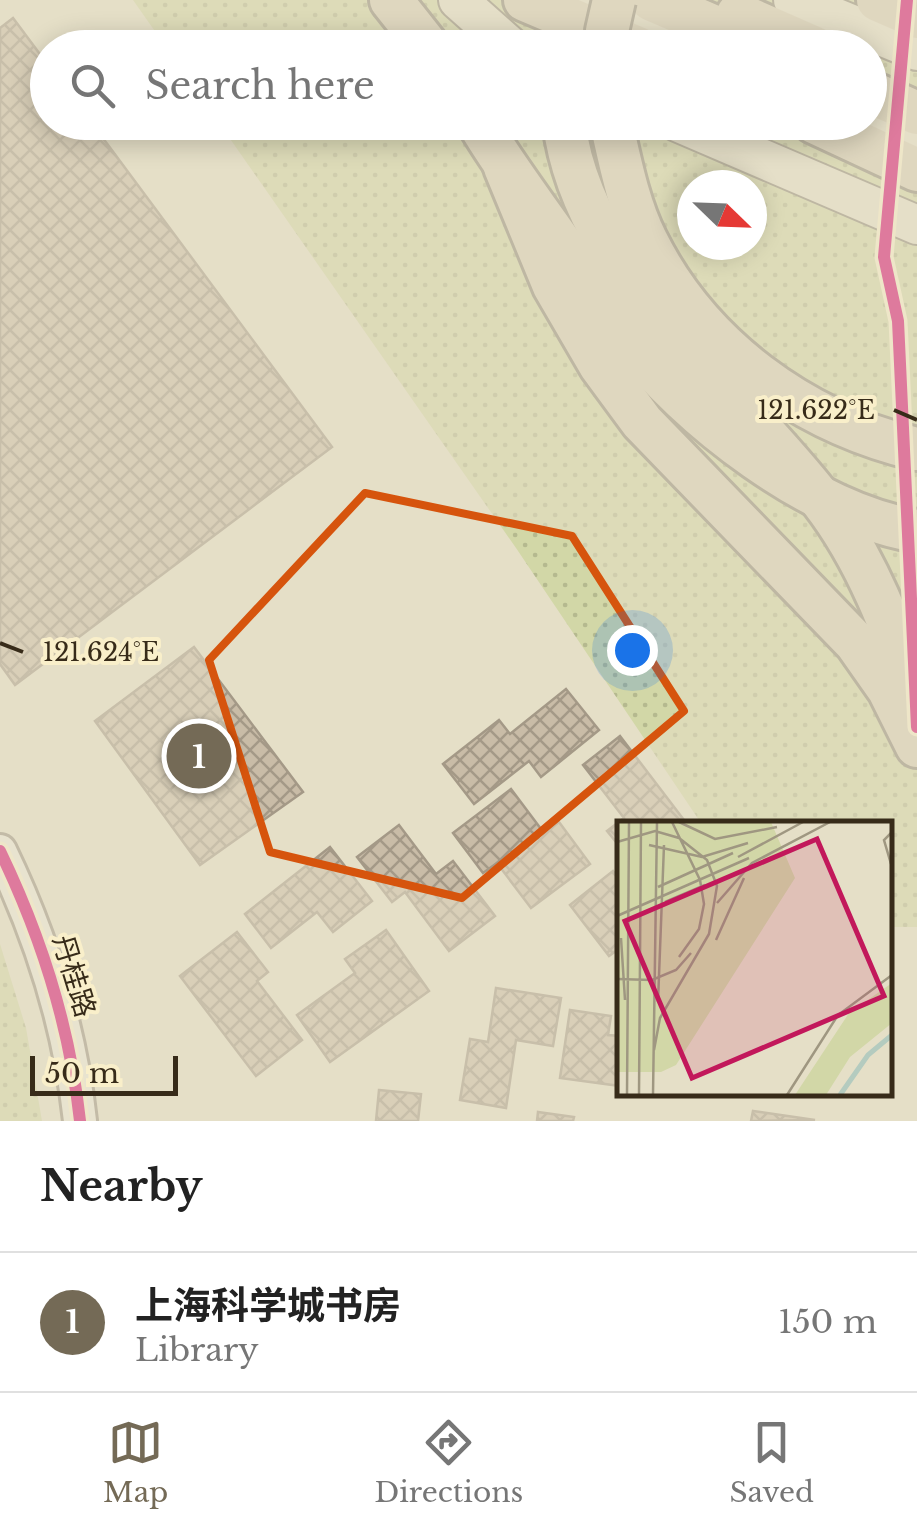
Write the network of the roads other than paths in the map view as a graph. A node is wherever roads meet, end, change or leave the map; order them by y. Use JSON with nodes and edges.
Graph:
{"nodes":[{"id":1,"x":391,"y":0,"type":"edge"},
{"id":2,"x":458,"y":0,"type":"edge"},
{"id":3,"x":525,"y":0,"type":"edge"},
{"id":4,"x":567,"y":0,"type":"edge"},
{"id":5,"x":583,"y":0,"type":"edge"},
{"id":6,"x":614,"y":0,"type":"edge"},
{"id":7,"x":652,"y":0,"type":"edge"},
{"id":8,"x":706,"y":0,"type":"edge"},
{"id":9,"x":792,"y":0,"type":"edge"},
{"id":10,"x":878,"y":0,"type":"edge"},
{"id":11,"x":917,"y":17,"type":"edge"},
{"id":12,"x":415,"y":30,"type":"edge"},
{"id":13,"x":492,"y":30,"type":"edge"},
{"id":14,"x":564,"y":30,"type":"edge"},
{"id":15,"x":596,"y":30,"type":"edge"},
{"id":16,"x":606,"y":30,"type":"edge"},
{"id":17,"x":654,"y":30,"type":"edge"},
{"id":18,"x":722,"y":30,"type":"edge"},
{"id":19,"x":774,"y":30,"type":"edge"},
{"id":20,"x":866,"y":30,"type":"edge"},
{"id":21,"x":887,"y":39,"type":"edge"},
{"id":22,"x":917,"y":51,"type":"edge"},
{"id":23,"x":887,"y":77,"type":"edge"},
{"id":24,"x":917,"y":90,"type":"edge"},
{"id":25,"x":887,"y":99,"type":"edge"},
{"id":26,"x":917,"y":112,"type":"edge"},
{"id":27,"x":887,"y":128,"type":"edge"},
{"id":28,"x":489,"y":140,"type":"edge"},
{"id":29,"x":566,"y":140,"type":"edge"},
{"id":30,"x":614,"y":140,"type":"edge"},
{"id":31,"x":718,"y":140,"type":"edge"},
{"id":32,"x":853,"y":140,"type":"edge"},
{"id":33,"x":917,"y":141,"type":"edge"},
{"id":34,"x":505,"y":168,"type":"junction"},
{"id":35,"x":917,"y":170,"type":"edge"},
{"id":36,"x":917,"y":225,"type":"edge"},
{"id":37,"x":917,"y":450,"type":"edge"},
{"id":38,"x":917,"y":531,"type":"edge"},
{"id":39,"x":917,"y":699,"type":"edge"},
{"id":40,"x":917,"y":746,"type":"edge"},
{"id":41,"x":0,"y":851,"type":"edge"},
{"id":42,"x":0,"y":879,"type":"edge"},
{"id":43,"x":68,"y":1121,"type":"edge"},
{"id":44,"x":80,"y":1121,"type":"edge"}],
"edges":[{"from":1,"to":12,"type":"highway"},
{"from":2,"to":13,"type":"main road"},
{"from":3,"to":15,"type":"highway"},
{"from":4,"to":14,"type":"highway"},
{"from":5,"to":17,"type":"main road"},
{"from":6,"to":16,"type":"highway","bridge":true},
{"from":7,"to":18,"type":"highway"},
{"from":8,"to":19,"type":"highway"},
{"from":9,"to":20,"type":"main road"},
{"from":10,"to":11,"type":"highway"},
{"from":21,"to":22,"type":"main road"},
{"from":23,"to":24,"type":"highway"},
{"from":25,"to":26,"type":"highway"},
{"from":27,"to":33,"type":"main road"},
{"from":28,"to":34,"type":"highway"},
{"from":29,"to":39,"type":"highway"},
{"from":30,"to":37,"type":"highway"},
{"from":31,"to":36,"type":"main road"},
{"from":32,"to":35,"type":"highway"},
{"from":34,"to":38,"type":"highway"},
{"from":34,"to":40,"type":"highway"},
{"from":41,"to":44,"type":"street","name":"丹桂路"},
{"from":42,"to":43,"type":"street","name":"丹桂路"}]}
